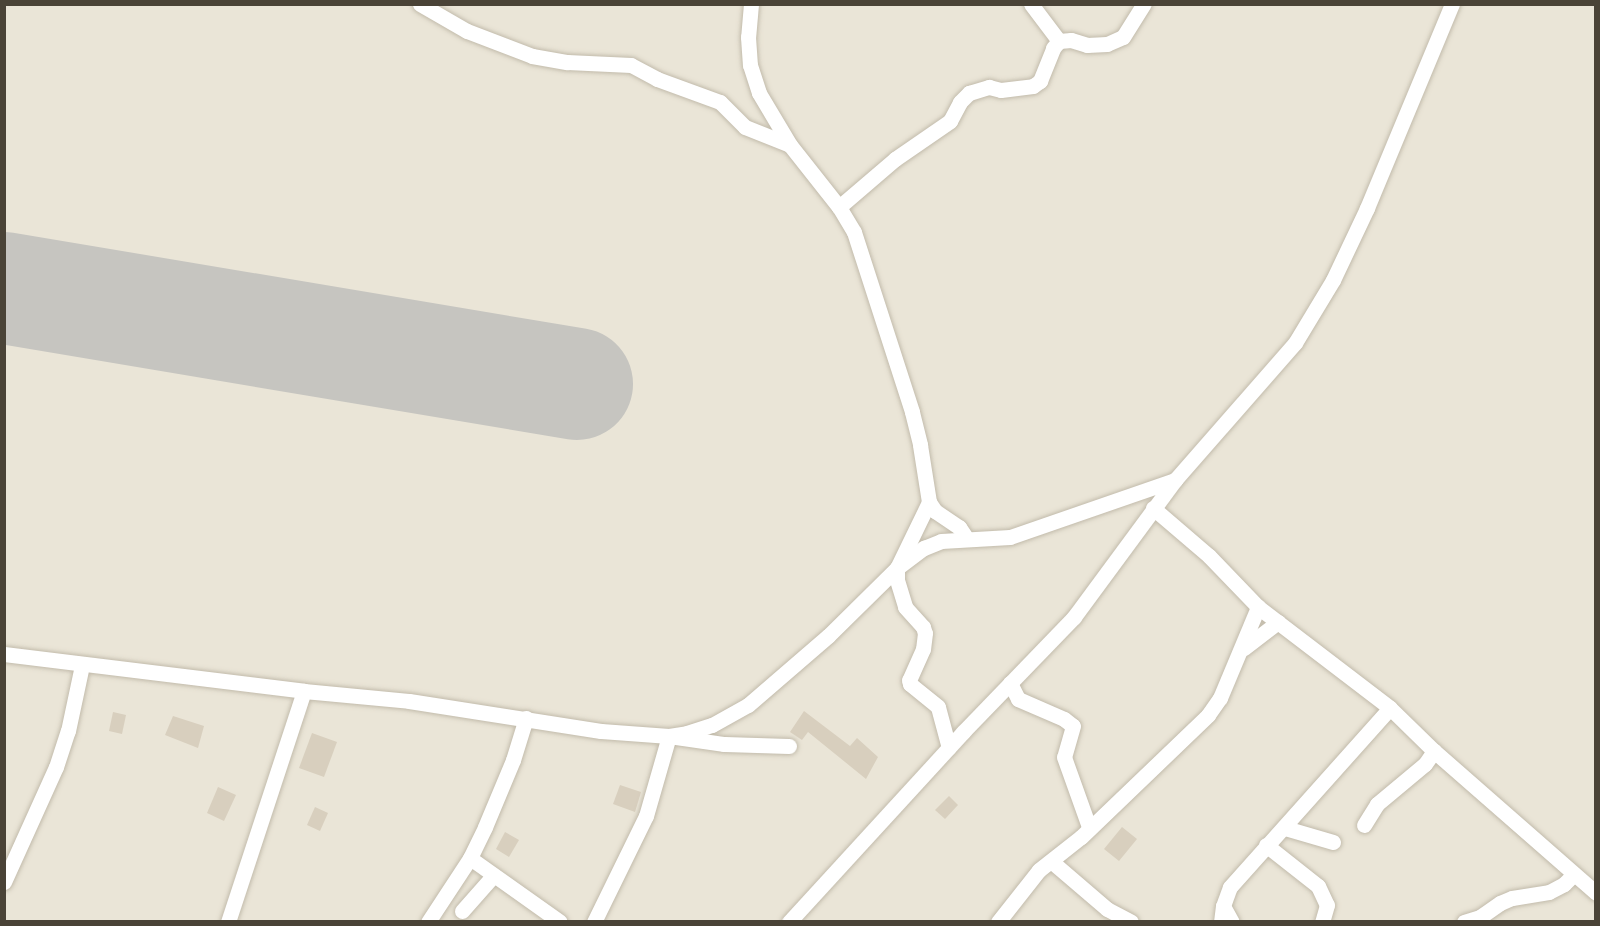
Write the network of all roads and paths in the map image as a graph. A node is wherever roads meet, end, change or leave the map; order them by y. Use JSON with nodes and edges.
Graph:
{"nodes":[{"id":1,"x":420,"y":4,"type":"edge"},
{"id":2,"x":750,"y":4,"type":"edge"},
{"id":3,"x":1031,"y":4,"type":"edge"},
{"id":4,"x":1144,"y":4,"type":"edge"},
{"id":5,"x":1452,"y":4,"type":"edge"},
{"id":6,"x":1059,"y":41,"type":"junction"},
{"id":7,"x":790,"y":145,"type":"junction"},
{"id":8,"x":840,"y":207,"type":"junction"},
{"id":9,"x":1175,"y":480,"type":"junction"},
{"id":10,"x":929,"y":502,"type":"junction"},
{"id":11,"x":1153,"y":508,"type":"junction"},
{"id":12,"x":967,"y":539,"type":"junction"},
{"id":13,"x":897,"y":568,"type":"junction"},
{"id":14,"x":1258,"y":607,"type":"junction"},
{"id":15,"x":1278,"y":622,"type":"junction"},
{"id":16,"x":1242,"y":649,"type":"junction"},
{"id":17,"x":4,"y":654,"type":"edge"},
{"id":18,"x":82,"y":665,"type":"junction"},
{"id":19,"x":1010,"y":683,"type":"junction"},
{"id":20,"x":304,"y":691,"type":"junction"},
{"id":21,"x":1390,"y":708,"type":"junction"},
{"id":22,"x":526,"y":718,"type":"junction"},
{"id":23,"x":669,"y":736,"type":"junction"},
{"id":24,"x":953,"y":743,"type":"junction"},
{"id":25,"x":789,"y":746,"type":"dead end"},
{"id":26,"x":1434,"y":752,"type":"junction"},
{"id":27,"x":1364,"y":825,"type":"dead end"},
{"id":28,"x":1089,"y":827,"type":"junction"},
{"id":29,"x":1285,"y":828,"type":"junction"},
{"id":30,"x":1333,"y":842,"type":"dead end"},
{"id":31,"x":1266,"y":844,"type":"junction"},
{"id":32,"x":470,"y":858,"type":"junction"},
{"id":33,"x":1051,"y":861,"type":"junction"},
{"id":34,"x":1574,"y":874,"type":"junction"},
{"id":35,"x":493,"y":876,"type":"junction"},
{"id":36,"x":4,"y":882,"type":"edge"},
{"id":37,"x":1596,"y":893,"type":"edge"},
{"id":38,"x":462,"y":911,"type":"dead end"},
{"id":39,"x":1222,"y":914,"type":"edge"},
{"id":40,"x":228,"y":921,"type":"edge"},
{"id":41,"x":428,"y":921,"type":"edge"},
{"id":42,"x":560,"y":921,"type":"edge"},
{"id":43,"x":594,"y":921,"type":"edge"},
{"id":44,"x":789,"y":921,"type":"edge"},
{"id":45,"x":998,"y":921,"type":"edge"},
{"id":46,"x":1131,"y":921,"type":"edge"},
{"id":47,"x":1232,"y":921,"type":"edge"},
{"id":48,"x":1322,"y":921,"type":"edge"},
{"id":49,"x":1464,"y":921,"type":"edge"}],
"edges":[{"from":1,"to":7,"type":"street"},
{"from":2,"to":7,"type":"street"},
{"from":3,"to":6,"type":"street"},
{"from":4,"to":6,"type":"street"},
{"from":5,"to":9,"type":"street"},
{"from":6,"to":8,"type":"street"},
{"from":7,"to":8,"type":"street"},
{"from":8,"to":10,"type":"street"},
{"from":9,"to":11,"type":"street"},
{"from":9,"to":12,"type":"street"},
{"from":10,"to":12,"type":"street"},
{"from":10,"to":13,"type":"street"},
{"from":11,"to":14,"type":"street"},
{"from":11,"to":19,"type":"street"},
{"from":12,"to":13,"type":"street"},
{"from":13,"to":23,"type":"street"},
{"from":13,"to":24,"type":"street"},
{"from":14,"to":15,"type":"street"},
{"from":14,"to":16,"type":"street"},
{"from":15,"to":16,"type":"street"},
{"from":15,"to":21,"type":"street"},
{"from":16,"to":28,"type":"street"},
{"from":17,"to":18,"type":"street"},
{"from":18,"to":20,"type":"street"},
{"from":18,"to":36,"type":"street"},
{"from":19,"to":24,"type":"street"},
{"from":19,"to":28,"type":"street"},
{"from":20,"to":22,"type":"street"},
{"from":20,"to":40,"type":"street"},
{"from":21,"to":26,"type":"street"},
{"from":21,"to":29,"type":"street"},
{"from":22,"to":23,"type":"street"},
{"from":22,"to":32,"type":"street"},
{"from":23,"to":25,"type":"street"},
{"from":23,"to":43,"type":"street"},
{"from":24,"to":44,"type":"street"},
{"from":26,"to":27,"type":"street"},
{"from":26,"to":34,"type":"street"},
{"from":28,"to":33,"type":"street"},
{"from":29,"to":30,"type":"street"},
{"from":29,"to":31,"type":"street"},
{"from":31,"to":39,"type":"street"},
{"from":31,"to":48,"type":"street"},
{"from":32,"to":35,"type":"street"},
{"from":32,"to":41,"type":"street"},
{"from":33,"to":45,"type":"street"},
{"from":33,"to":46,"type":"street"},
{"from":34,"to":37,"type":"street"},
{"from":34,"to":49,"type":"street"},
{"from":35,"to":38,"type":"street"},
{"from":35,"to":42,"type":"street"},
{"from":39,"to":47,"type":"street"}]}
